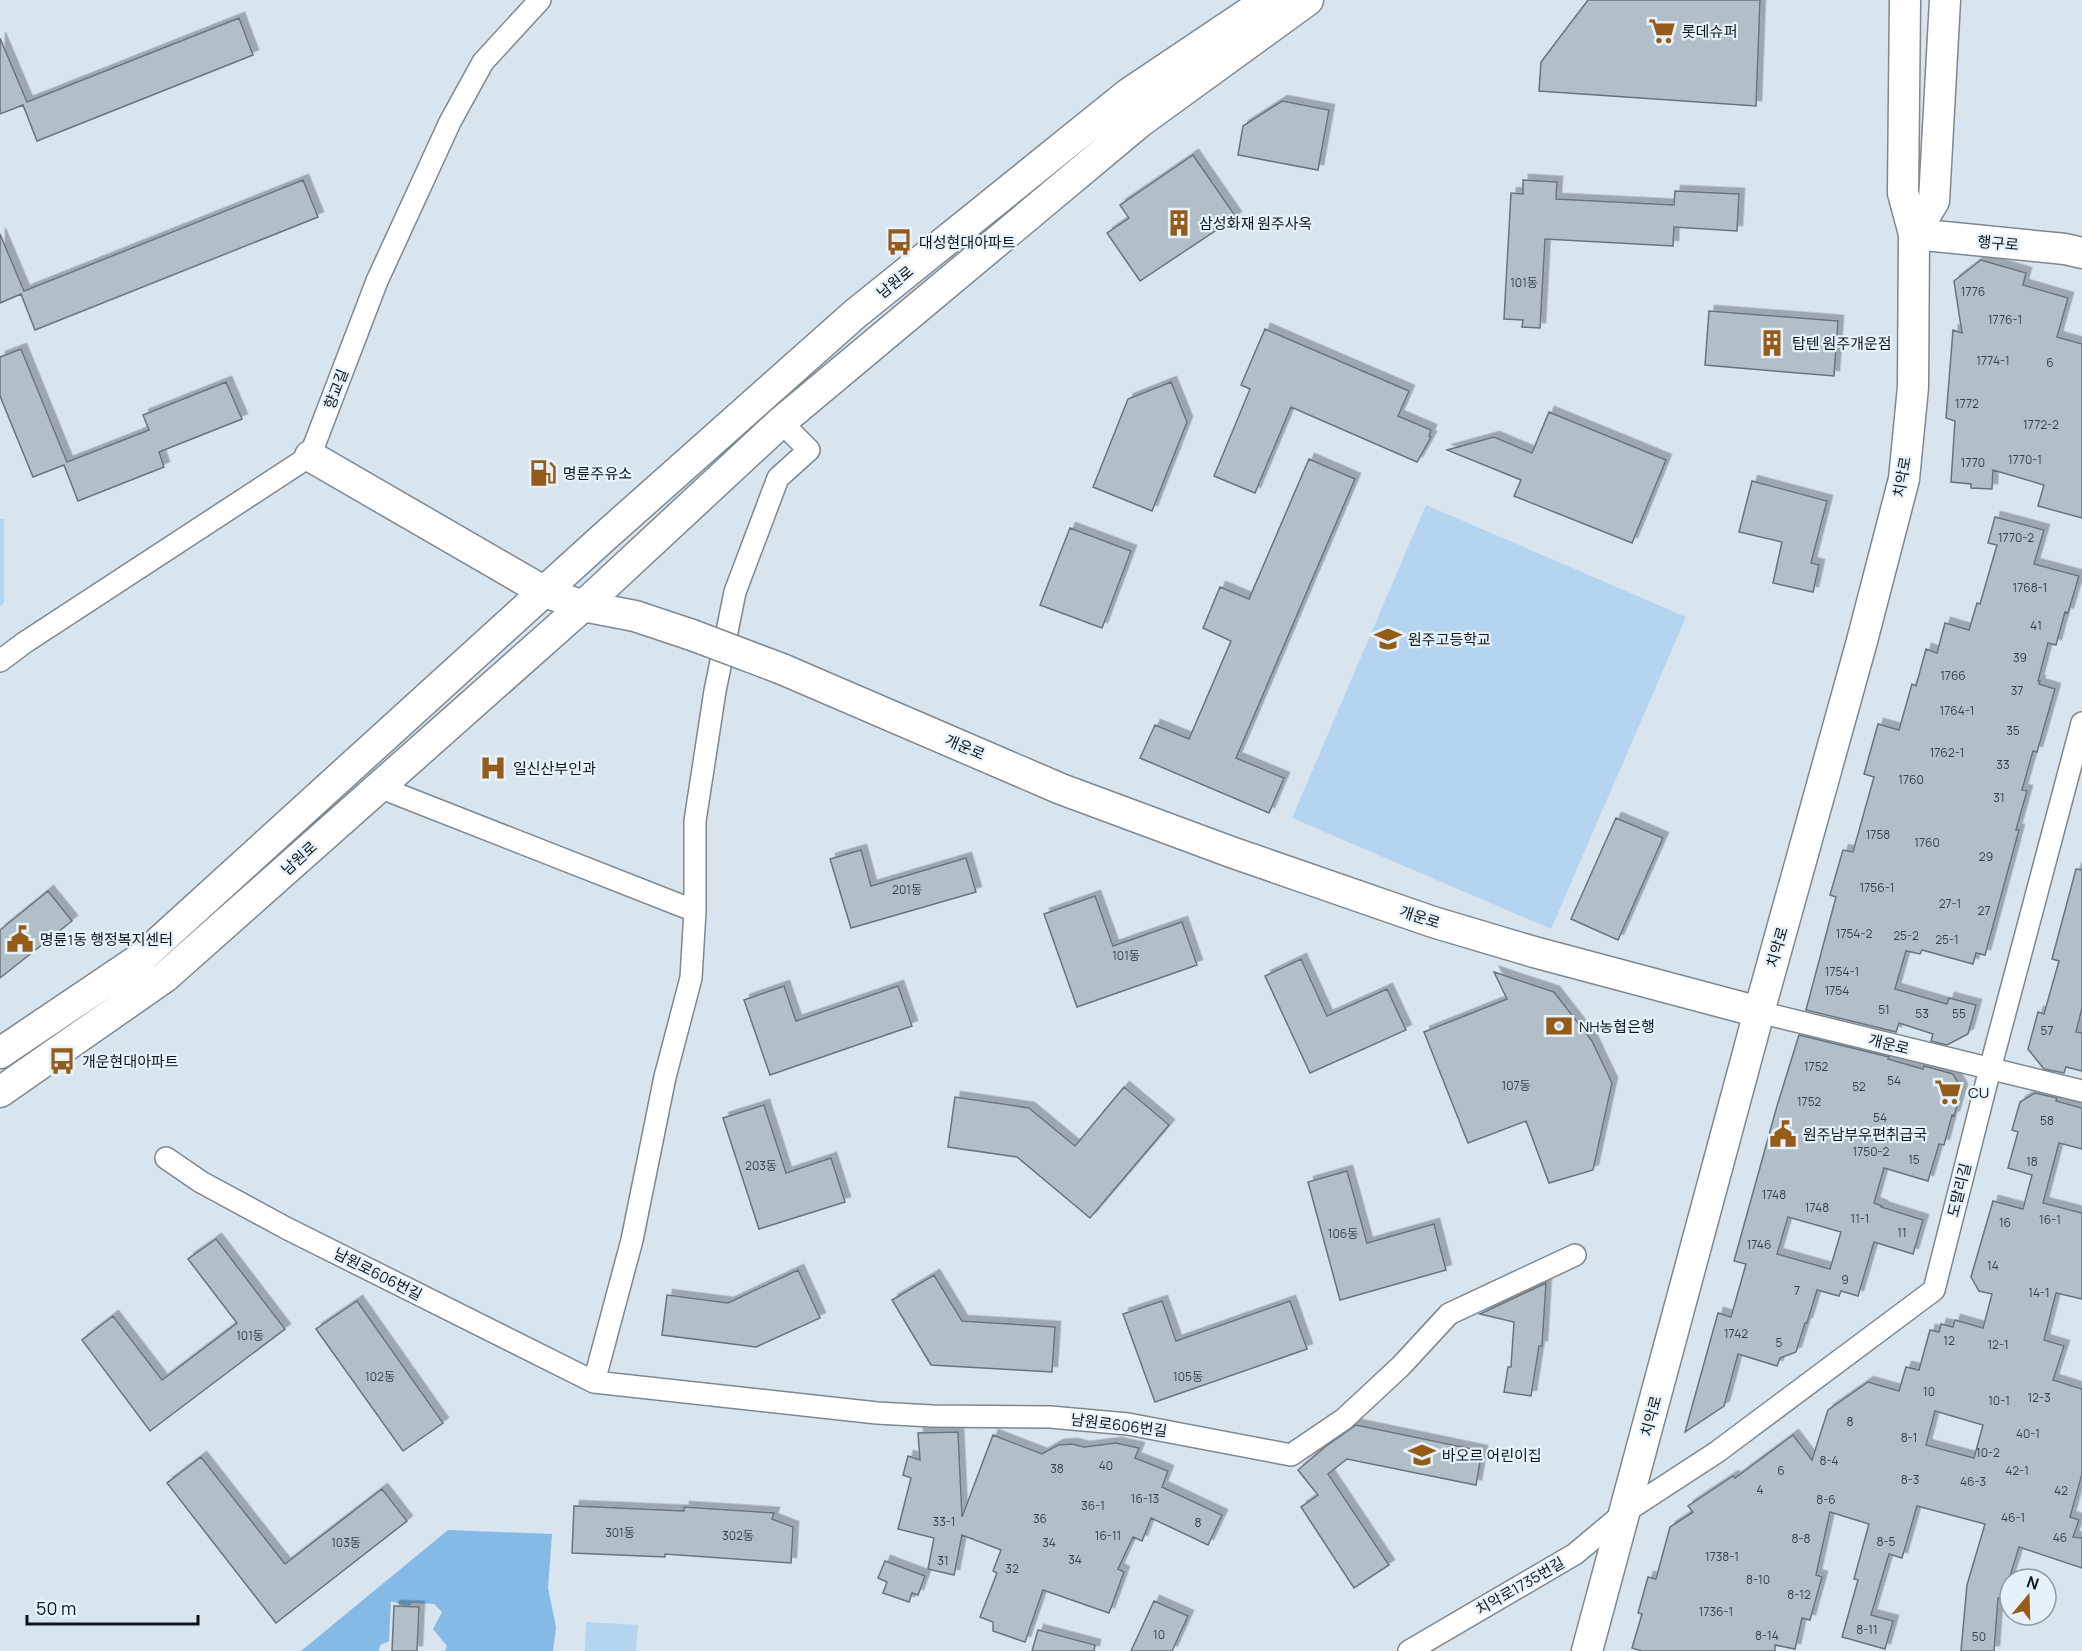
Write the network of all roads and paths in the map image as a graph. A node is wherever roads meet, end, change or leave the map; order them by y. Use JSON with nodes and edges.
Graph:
{"nodes":[{"id":1,"x":540,"y":0,"type":"edge"},
{"id":2,"x":1268,"y":0,"type":"edge"},
{"id":3,"x":1308,"y":0,"type":"edge"},
{"id":4,"x":1905,"y":0,"type":"edge"},
{"id":5,"x":1945,"y":0,"type":"edge"},
{"id":6,"x":1914,"y":234,"type":"junction"},
{"id":7,"x":2082,"y":253,"type":"edge"},
{"id":8,"x":781,"y":423,"type":"junction"},
{"id":9,"x":310,"y":456,"type":"junction"},
{"id":10,"x":545,"y":592,"type":"junction"},
{"id":11,"x":584,"y":606,"type":"junction"},
{"id":12,"x":0,"y":661,"type":"edge"},
{"id":13,"x":2082,"y":723,"type":"edge"},
{"id":14,"x":379,"y":787,"type":"junction"},
{"id":15,"x":695,"y":911,"type":"junction"},
{"id":16,"x":141,"y":958,"type":"junction"},
{"id":17,"x":165,"y":977,"type":"junction"},
{"id":18,"x":1759,"y":1012,"type":"junction"},
{"id":19,"x":0,"y":1053,"type":"edge"},
{"id":20,"x":1990,"y":1070,"type":"junction"},
{"id":21,"x":2082,"y":1091,"type":"edge"},
{"id":22,"x":0,"y":1092,"type":"edge"},
{"id":23,"x":166,"y":1158,"type":"dead end"},
{"id":24,"x":1575,"y":1256,"type":"dead end"},
{"id":25,"x":594,"y":1382,"type":"junction"},
{"id":26,"x":1625,"y":1512,"type":"junction"},
{"id":27,"x":1409,"y":1651,"type":"edge"},
{"id":28,"x":1587,"y":1651,"type":"edge"}],
"edges":[{"from":1,"to":9,"type":"street","name":"향교길"},
{"from":2,"to":10,"type":"street","name":"남원로"},
{"from":3,"to":8,"type":"street","name":"남원로"},
{"from":4,"to":6,"type":"street","name":"치악로"},
{"from":5,"to":6,"type":"street"},
{"from":6,"to":7,"type":"street","name":"행구로"},
{"from":6,"to":18,"type":"street","name":"치악로"},
{"from":8,"to":11,"type":"street","name":"남원로"},
{"from":8,"to":15,"type":"street"},
{"from":9,"to":10,"type":"street"},
{"from":9,"to":12,"type":"street"},
{"from":10,"to":11,"type":"street"},
{"from":10,"to":16,"type":"street","name":"남원로"},
{"from":11,"to":14,"type":"street","name":"남원로"},
{"from":11,"to":18,"type":"street","name":"개운로","bridge":true},
{"from":13,"to":20,"type":"street","name":"도말리길"},
{"from":14,"to":15,"type":"street"},
{"from":14,"to":17,"type":"street","name":"남원로"},
{"from":15,"to":25,"type":"street"},
{"from":16,"to":17,"type":"street"},
{"from":16,"to":19,"type":"street","name":"남원로"},
{"from":17,"to":22,"type":"street","name":"남원로"},
{"from":18,"to":20,"type":"street","name":"개운로"},
{"from":18,"to":26,"type":"street","name":"치악로"},
{"from":20,"to":21,"type":"street","name":"개운로"},
{"from":20,"to":26,"type":"street","name":"도말리길"},
{"from":23,"to":25,"type":"street","name":"남원로606번길"},
{"from":24,"to":25,"type":"street","name":"남원로606번길"},
{"from":26,"to":27,"type":"street","name":"치악로1735번길"},
{"from":26,"to":28,"type":"street","name":"치악로"}]}
